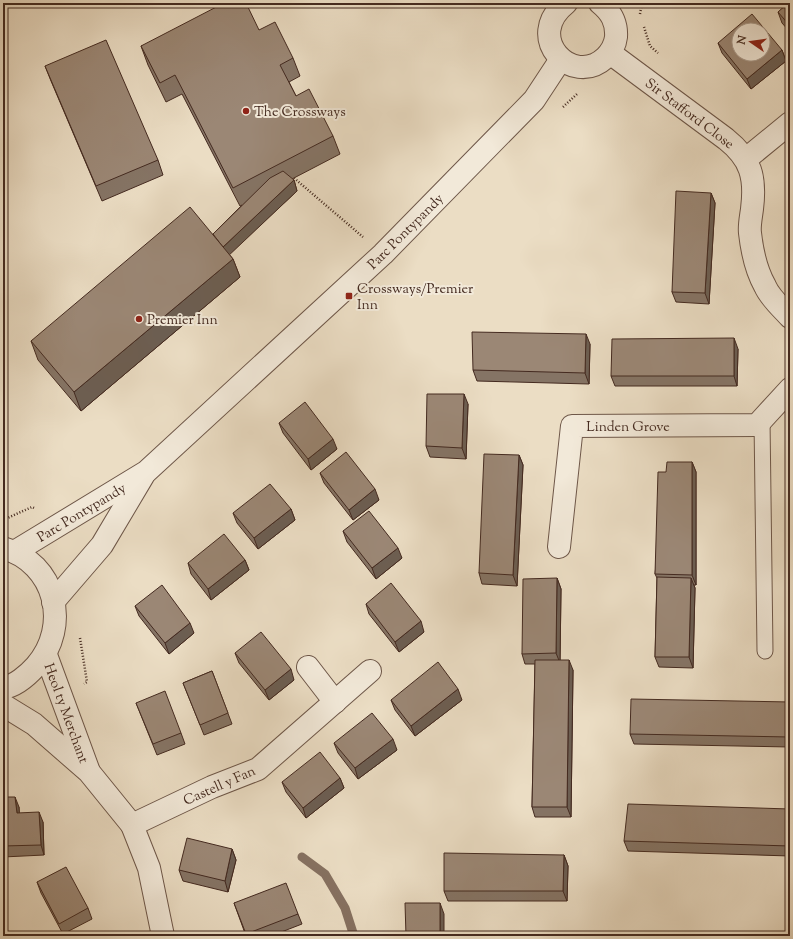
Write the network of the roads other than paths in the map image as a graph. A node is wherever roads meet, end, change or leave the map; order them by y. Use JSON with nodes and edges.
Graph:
{"nodes":[{"id":1,"x":566,"y":3,"type":"edge"},
{"id":2,"x":600,"y":3,"type":"edge"},
{"id":3,"x":610,"y":53,"type":"junction"},
{"id":4,"x":561,"y":59,"type":"junction"},
{"id":5,"x":790,"y":123,"type":"edge"},
{"id":6,"x":746,"y":159,"type":"junction"},
{"id":7,"x":790,"y":318,"type":"edge"},
{"id":8,"x":790,"y":389,"type":"edge"},
{"id":9,"x":762,"y":420,"type":"junction"},
{"id":10,"x":146,"y":472,"type":"junction"},
{"id":11,"x":559,"y":547,"type":"dead end"},
{"id":12,"x":9,"y":549,"type":"edge"},
{"id":13,"x":53,"y":602,"type":"junction"},
{"id":14,"x":765,"y":651,"type":"dead end"},
{"id":15,"x":46,"y":655,"type":"junction"},
{"id":16,"x":308,"y":667,"type":"dead end"},
{"id":17,"x":370,"y":671,"type":"dead end"},
{"id":18,"x":3,"y":688,"type":"edge"},
{"id":19,"x":335,"y":702,"type":"junction"},
{"id":20,"x":3,"y":705,"type":"edge"},
{"id":21,"x":89,"y":772,"type":"junction"},
{"id":22,"x":132,"y":825,"type":"junction"},
{"id":23,"x":164,"y":936,"type":"edge"}],
"edges":[{"from":1,"to":4,"type":"street"},
{"from":2,"to":3,"type":"street"},
{"from":3,"to":4,"type":"street"},
{"from":3,"to":6,"type":"street","name":"Sir Stafford Close"},
{"from":4,"to":10,"type":"street","name":"Parc Pontypandy"},
{"from":5,"to":6,"type":"street"},
{"from":6,"to":7,"type":"street","name":"Sir Stafford Close"},
{"from":8,"to":9,"type":"street","name":"Linden Grove"},
{"from":9,"to":11,"type":"street","name":"Linden Grove"},
{"from":9,"to":14,"type":"lane"},
{"from":10,"to":12,"type":"street","name":"Parc Pontypandy"},
{"from":10,"to":13,"type":"street","name":"Parc Pontypandy"},
{"from":12,"to":13,"type":"street"},
{"from":13,"to":15,"type":"street"},
{"from":15,"to":18,"type":"street"},
{"from":15,"to":21,"type":"street","name":"Heol ty Merchant"},
{"from":16,"to":19,"type":"street"},
{"from":17,"to":19,"type":"street","name":"Castell y Fan"},
{"from":19,"to":22,"type":"street","name":"Castell y Fan"},
{"from":20,"to":21,"type":"street","name":"Heol ty Merchant"},
{"from":21,"to":22,"type":"street","name":"Heol ty Merchant"},
{"from":22,"to":23,"type":"street","name":"Heol ty Merchant"}]}
